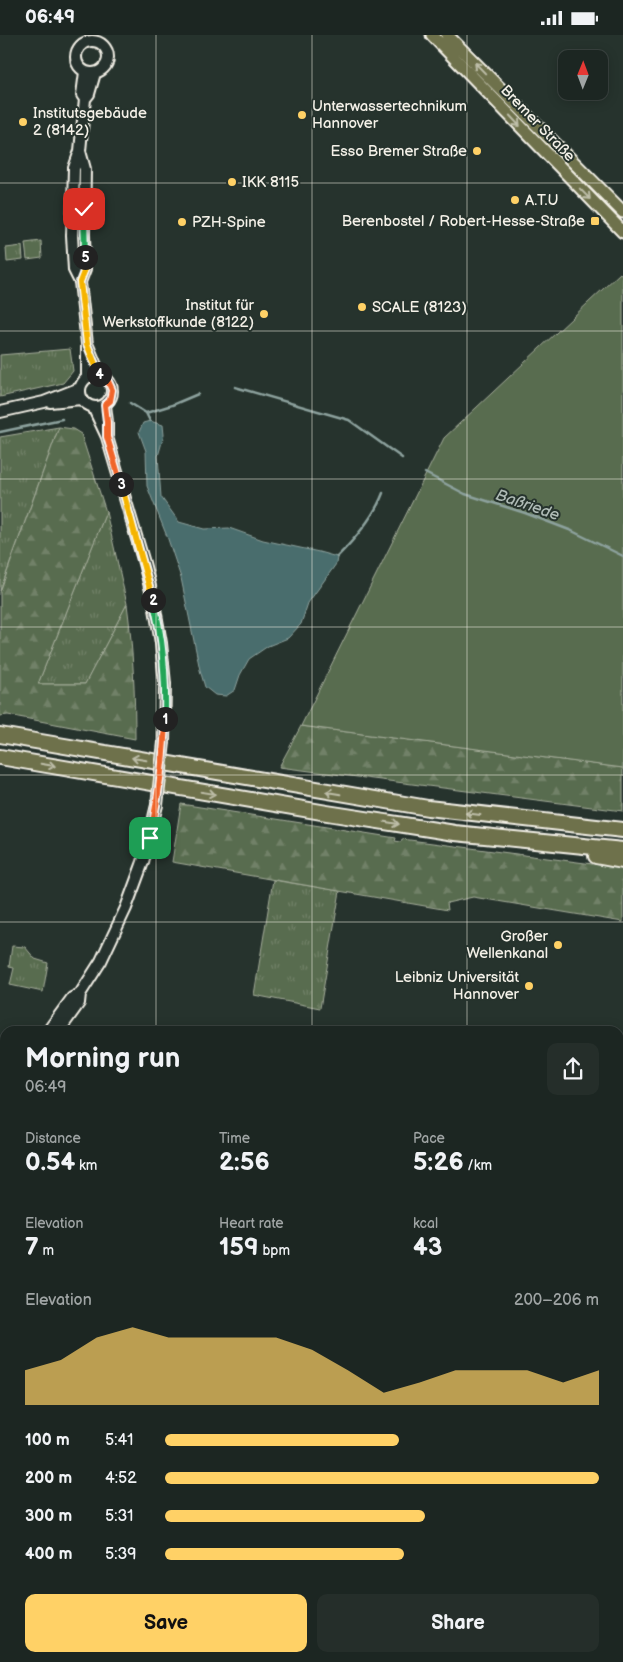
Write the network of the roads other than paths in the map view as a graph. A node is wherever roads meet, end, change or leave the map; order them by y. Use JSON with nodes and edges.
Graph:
{"nodes":[{"id":1,"x":432,"y":35,"type":"edge"},
{"id":2,"x":447,"y":35,"type":"edge"},
{"id":3,"x":98,"y":39,"type":"edge"},
{"id":4,"x":90,"y":73,"type":"junction"},
{"id":5,"x":623,"y":212,"type":"edge"},
{"id":6,"x":623,"y":232,"type":"edge"},
{"id":7,"x":87,"y":344,"type":"junction"},
{"id":8,"x":100,"y":375,"type":"junction"},
{"id":9,"x":87,"y":378,"type":"junction"},
{"id":10,"x":80,"y":388,"type":"junction"},
{"id":11,"x":81,"y":399,"type":"junction"},
{"id":12,"x":44,"y":402,"type":"junction"},
{"id":13,"x":105,"y":405,"type":"junction"},
{"id":14,"x":93,"y":407,"type":"junction"},
{"id":15,"x":0,"y":412,"type":"edge"},
{"id":16,"x":107,"y":437,"type":"junction"},
{"id":17,"x":0,"y":735,"type":"edge"},
{"id":18,"x":0,"y":757,"type":"edge"},
{"id":19,"x":521,"y":819,"type":"junction"},
{"id":20,"x":623,"y":820,"type":"edge"},
{"id":21,"x":623,"y":830,"type":"edge"},
{"id":22,"x":535,"y":841,"type":"junction"},
{"id":23,"x":623,"y":850,"type":"edge"},
{"id":24,"x":623,"y":861,"type":"edge"},
{"id":25,"x":80,"y":994,"type":"junction"},
{"id":26,"x":52,"y":1026,"type":"edge"},
{"id":27,"x":63,"y":1026,"type":"edge"}],
"edges":[{"from":1,"to":6,"type":"main road","name":"Bremer Straße","one_way":true},
{"from":5,"to":2,"type":"main road","name":"Bremer Straße","one_way":true},
{"from":3,"to":4,"type":"street"},
{"from":3,"to":4,"type":"street"},
{"from":4,"to":7,"type":"street"},
{"from":7,"to":8,"type":"street"},
{"from":7,"to":9,"type":"street"},
{"from":8,"to":9,"type":"street"},
{"from":8,"to":13,"type":"street"},
{"from":9,"to":10,"type":"street"},
{"from":10,"to":11,"type":"street"},
{"from":10,"to":12,"type":"street"},
{"from":11,"to":12,"type":"street"},
{"from":11,"to":14,"type":"street"},
{"from":12,"to":15,"type":"street"},
{"from":13,"to":14,"type":"street"},
{"from":13,"to":16,"type":"street"},
{"from":14,"to":16,"type":"street"},
{"from":16,"to":25,"type":"street","bridge":true},
{"from":19,"to":17,"type":"highway","one_way":true},
{"from":18,"to":22,"type":"highway","one_way":true},
{"from":19,"to":20,"type":"highway"},
{"from":19,"to":21,"type":"highway"},
{"from":22,"to":23,"type":"highway"},
{"from":22,"to":24,"type":"highway"},
{"from":25,"to":26,"type":"street"},
{"from":25,"to":27,"type":"street"}]}
